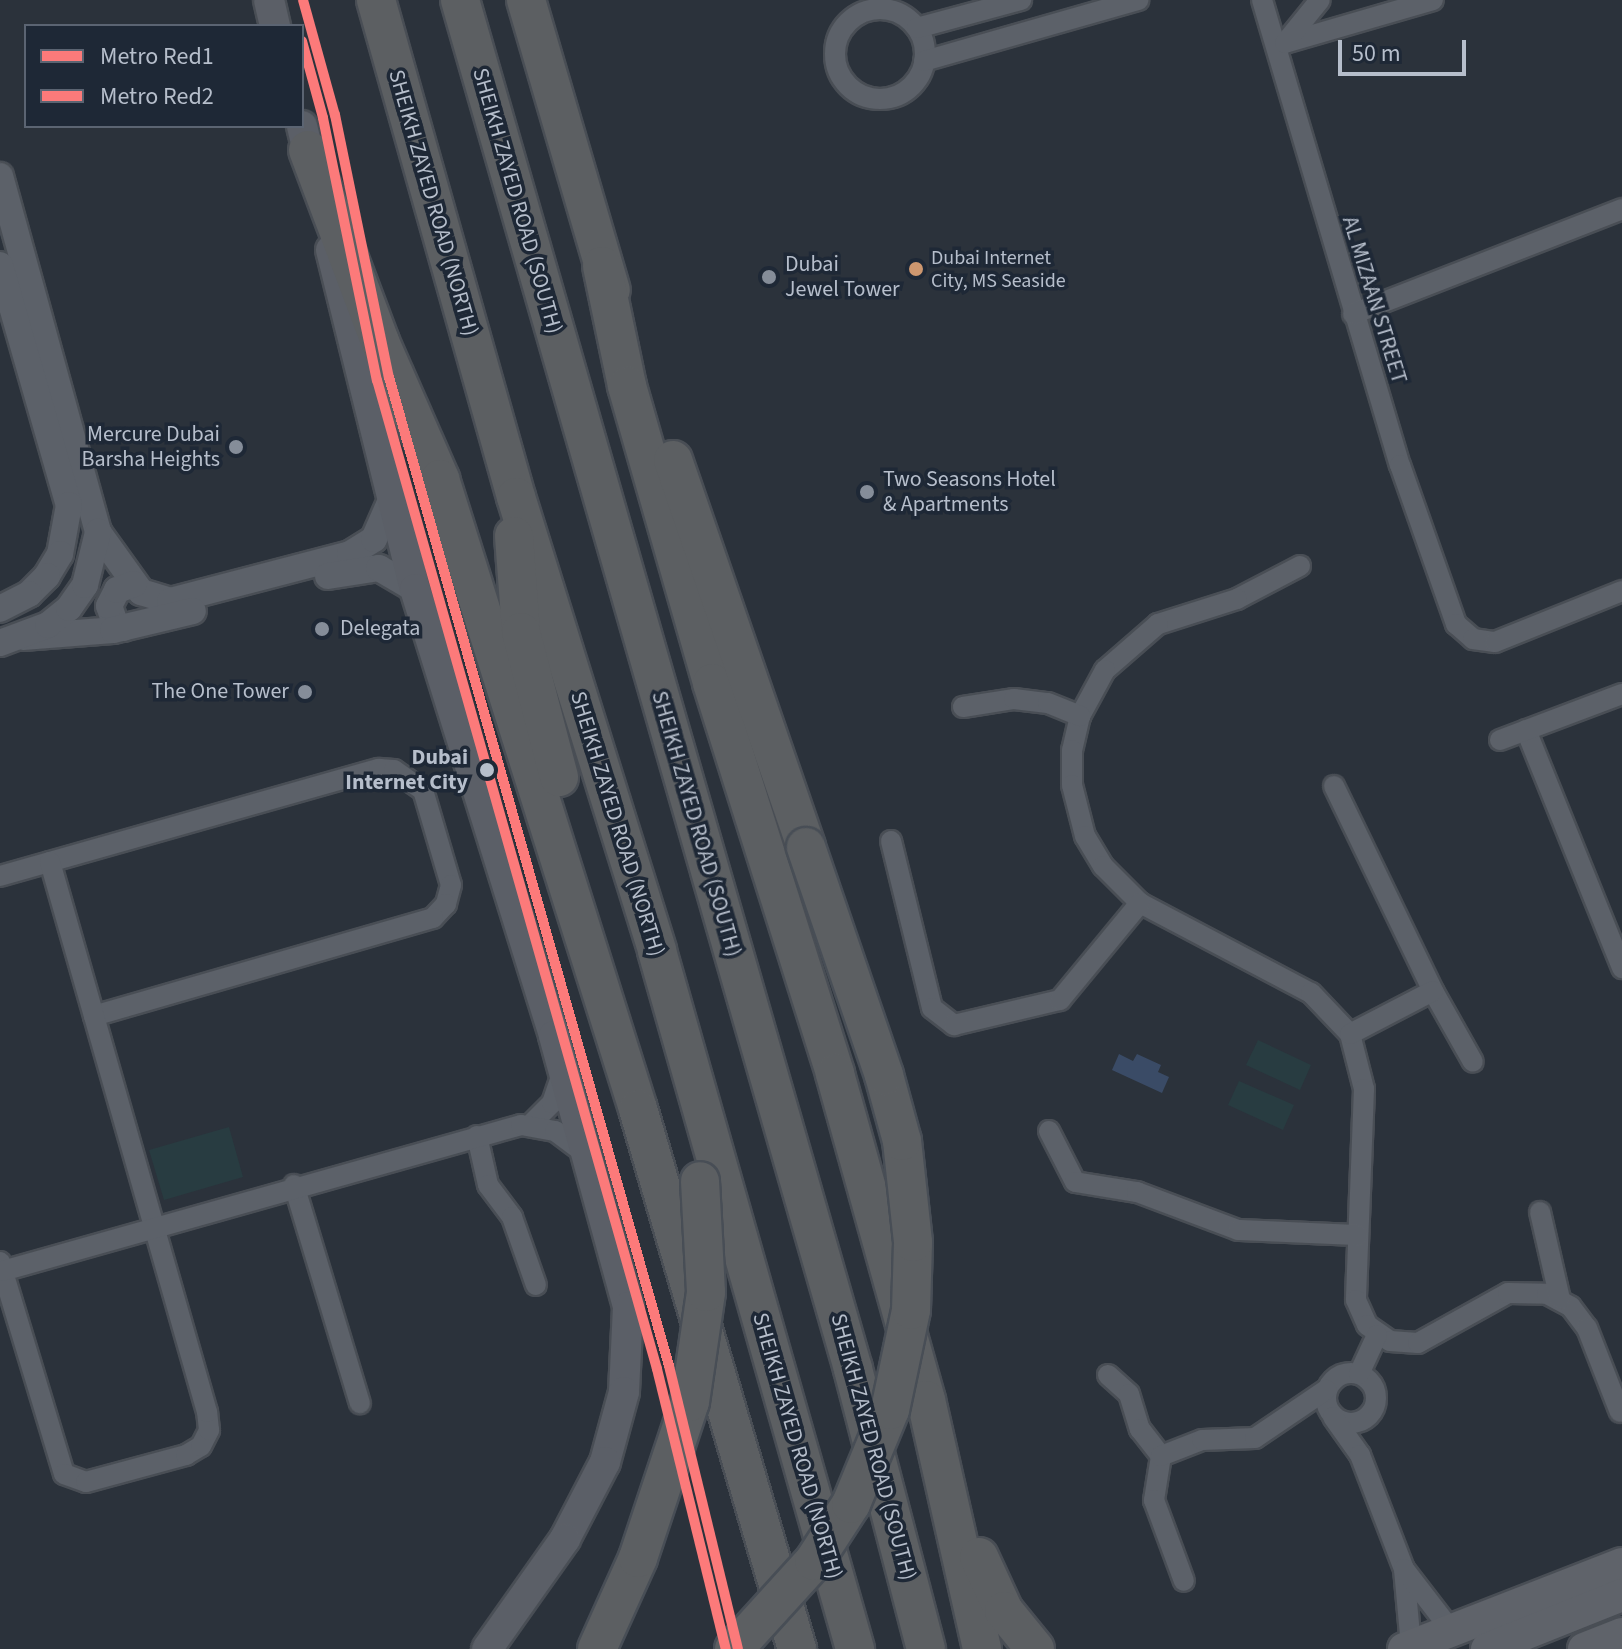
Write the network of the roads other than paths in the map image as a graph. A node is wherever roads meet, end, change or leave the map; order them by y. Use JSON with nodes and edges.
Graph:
{"nodes":[{"id":1,"x":269,"y":0,"type":"edge"},
{"id":2,"x":376,"y":0,"type":"edge"},
{"id":3,"x":460,"y":0,"type":"edge"},
{"id":4,"x":526,"y":0,"type":"edge"},
{"id":5,"x":1021,"y":0,"type":"edge"},
{"id":6,"x":1138,"y":0,"type":"edge"},
{"id":7,"x":1320,"y":0,"type":"edge"},
{"id":8,"x":1433,"y":0,"type":"edge"},
{"id":9,"x":883,"y":4,"type":"edge"},
{"id":10,"x":1258,"y":4,"type":"edge"},
{"id":11,"x":852,"y":8,"type":"edge"},
{"id":12,"x":275,"y":24,"type":"edge"},
{"id":13,"x":917,"y":28,"type":"junction"},
{"id":14,"x":1279,"y":45,"type":"junction"},
{"id":15,"x":924,"y":61,"type":"junction"},
{"id":16,"x":305,"y":138,"type":"edge"},
{"id":17,"x":0,"y":176,"type":"edge"},
{"id":18,"x":1622,"y":209,"type":"edge"},
{"id":19,"x":0,"y":265,"type":"edge"},
{"id":20,"x":602,"y":266,"type":"junction"},
{"id":21,"x":1353,"y":314,"type":"junction"},
{"id":22,"x":516,"y":497,"type":"junction"},
{"id":23,"x":391,"y":500,"type":"junction"},
{"id":24,"x":98,"y":532,"type":"junction"},
{"id":25,"x":1300,"y":566,"type":"dead end"},
{"id":26,"x":134,"y":584,"type":"junction"},
{"id":27,"x":415,"y":589,"type":"junction"},
{"id":28,"x":1622,"y":591,"type":"edge"},
{"id":29,"x":0,"y":609,"type":"edge"},
{"id":30,"x":123,"y":628,"type":"junction"},
{"id":31,"x":12,"y":640,"type":"edge"},
{"id":32,"x":1622,"y":694,"type":"edge"},
{"id":33,"x":963,"y":707,"type":"dead end"},
{"id":34,"x":1080,"y":716,"type":"junction"},
{"id":35,"x":1526,"y":730,"type":"junction"},
{"id":36,"x":1500,"y":740,"type":"dead end"},
{"id":37,"x":1334,"y":786,"type":"dead end"},
{"id":38,"x":614,"y":812,"type":"junction"},
{"id":39,"x":891,"y":841,"type":"dead end"},
{"id":40,"x":50,"y":862,"type":"junction"},
{"id":41,"x":0,"y":876,"type":"edge"},
{"id":42,"x":1140,"y":903,"type":"junction"},
{"id":43,"x":1622,"y":968,"type":"edge"},
{"id":44,"x":1433,"y":991,"type":"junction"},
{"id":45,"x":94,"y":1016,"type":"junction"},
{"id":46,"x":1350,"y":1034,"type":"junction"},
{"id":47,"x":1473,"y":1062,"type":"dead end"},
{"id":48,"x":563,"y":1067,"type":"junction"},
{"id":49,"x":638,"y":1109,"type":"junction"},
{"id":50,"x":526,"y":1124,"type":"junction"},
{"id":51,"x":1049,"y":1131,"type":"dead end"},
{"id":52,"x":477,"y":1136,"type":"junction"},
{"id":53,"x":588,"y":1157,"type":"junction"},
{"id":54,"x":294,"y":1185,"type":"junction"},
{"id":55,"x":1540,"y":1212,"type":"dead end"},
{"id":56,"x":154,"y":1227,"type":"junction"},
{"id":57,"x":1358,"y":1235,"type":"junction"},
{"id":58,"x":1,"y":1267,"type":"edge"},
{"id":59,"x":536,"y":1285,"type":"dead end"},
{"id":60,"x":1560,"y":1299,"type":"junction"},
{"id":61,"x":1377,"y":1335,"type":"junction"},
{"id":62,"x":1359,"y":1374,"type":"junction"},
{"id":63,"x":1108,"y":1375,"type":"dead end"},
{"id":64,"x":360,"y":1403,"type":"dead end"},
{"id":65,"x":1329,"y":1406,"type":"junction"},
{"id":66,"x":1620,"y":1412,"type":"dead end"},
{"id":67,"x":1368,"y":1416,"type":"junction"},
{"id":68,"x":1360,"y":1455,"type":"junction"},
{"id":69,"x":1161,"y":1456,"type":"junction"},
{"id":70,"x":941,"y":1457,"type":"junction"},
{"id":71,"x":1622,"y":1564,"type":"edge"},
{"id":72,"x":1404,"y":1569,"type":"junction"},
{"id":73,"x":1184,"y":1581,"type":"dead end"},
{"id":74,"x":1622,"y":1595,"type":"edge"},
{"id":75,"x":1451,"y":1630,"type":"junction"},
{"id":76,"x":1622,"y":1634,"type":"edge"},
{"id":77,"x":1407,"y":1648,"type":"edge"},
{"id":78,"x":487,"y":1649,"type":"edge"},
{"id":79,"x":597,"y":1649,"type":"edge"},
{"id":80,"x":734,"y":1649,"type":"edge"},
{"id":81,"x":797,"y":1649,"type":"edge"},
{"id":82,"x":855,"y":1649,"type":"edge"},
{"id":83,"x":926,"y":1649,"type":"edge"},
{"id":84,"x":982,"y":1649,"type":"edge"},
{"id":85,"x":1035,"y":1649,"type":"edge"},
{"id":86,"x":1487,"y":1649,"type":"edge"},
{"id":87,"x":1584,"y":1649,"type":"edge"}],
"edges":[{"from":1,"to":12,"type":"main road"},
{"from":2,"to":22,"type":"highway","name":"SHEIKH ZAYED ROAD (NORTH)"},
{"from":3,"to":83,"type":"highway","name":"SHEIKH ZAYED ROAD (SOUTH)"},
{"from":4,"to":20,"type":"highway"},
{"from":5,"to":13,"type":"street"},
{"from":6,"to":15,"type":"street"},
{"from":7,"to":14,"type":"street"},
{"from":8,"to":14,"type":"street"},
{"from":9,"to":11,"type":"street"},
{"from":9,"to":13,"type":"street"},
{"from":10,"to":14,"type":"street","name":"AL MIZAAN STREET"},
{"from":11,"to":15,"type":"street"},
{"from":13,"to":15,"type":"street"},
{"from":14,"to":21,"type":"street","name":"AL MIZAAN STREET"},
{"from":16,"to":23,"type":"main road"},
{"from":16,"to":49,"type":"highway"},
{"from":17,"to":24,"type":"street"},
{"from":18,"to":21,"type":"street"},
{"from":19,"to":29,"type":"street"},
{"from":20,"to":70,"type":"highway"},
{"from":20,"to":80,"type":"highway","bridge":true},
{"from":21,"to":28,"type":"street","name":"AL MIZAAN STREET"},
{"from":22,"to":38,"type":"highway","name":"SHEIKH ZAYED ROAD (NORTH)"},
{"from":22,"to":49,"type":"highway"},
{"from":23,"to":26,"type":"street"},
{"from":23,"to":27,"type":"main road"},
{"from":24,"to":26,"type":"street"},
{"from":24,"to":31,"type":"street"},
{"from":25,"to":34,"type":"street"},
{"from":26,"to":30,"type":"street"},
{"from":27,"to":30,"type":"street"},
{"from":27,"to":48,"type":"main road"},
{"from":30,"to":31,"type":"street"},
{"from":32,"to":35,"type":"street"},
{"from":33,"to":34,"type":"street"},
{"from":34,"to":42,"type":"street"},
{"from":35,"to":36,"type":"street"},
{"from":35,"to":43,"type":"street"},
{"from":37,"to":44,"type":"street"},
{"from":38,"to":79,"type":"highway","bridge":true},
{"from":38,"to":82,"type":"highway","name":"SHEIKH ZAYED ROAD (NORTH)"},
{"from":39,"to":42,"type":"street"},
{"from":40,"to":41,"type":"street"},
{"from":40,"to":45,"type":"street"},
{"from":40,"to":45,"type":"street"},
{"from":42,"to":46,"type":"street"},
{"from":44,"to":46,"type":"street"},
{"from":44,"to":47,"type":"street"},
{"from":45,"to":56,"type":"street"},
{"from":46,"to":57,"type":"street"},
{"from":48,"to":50,"type":"street"},
{"from":48,"to":53,"type":"main road"},
{"from":49,"to":81,"type":"highway"},
{"from":50,"to":52,"type":"street"},
{"from":50,"to":53,"type":"street"},
{"from":51,"to":57,"type":"street"},
{"from":52,"to":54,"type":"street"},
{"from":52,"to":59,"type":"street"},
{"from":53,"to":78,"type":"main road"},
{"from":54,"to":56,"type":"street"},
{"from":54,"to":64,"type":"street"},
{"from":55,"to":60,"type":"street"},
{"from":56,"to":58,"type":"street"},
{"from":56,"to":58,"type":"street"},
{"from":57,"to":61,"type":"street"},
{"from":60,"to":61,"type":"street"},
{"from":60,"to":66,"type":"street"},
{"from":61,"to":62,"type":"street"},
{"from":62,"to":65,"type":"street"},
{"from":62,"to":67,"type":"street"},
{"from":63,"to":69,"type":"street"},
{"from":65,"to":67,"type":"street"},
{"from":65,"to":68,"type":"street"},
{"from":65,"to":69,"type":"street"},
{"from":67,"to":68,"type":"street"},
{"from":68,"to":72,"type":"street"},
{"from":69,"to":73,"type":"street"},
{"from":70,"to":84,"type":"highway"},
{"from":70,"to":85,"type":"highway"},
{"from":71,"to":75,"type":"main road"},
{"from":72,"to":75,"type":"street"},
{"from":72,"to":77,"type":"street"},
{"from":74,"to":86,"type":"main road"},
{"from":75,"to":77,"type":"main road"},
{"from":76,"to":87,"type":"main road"}]}
